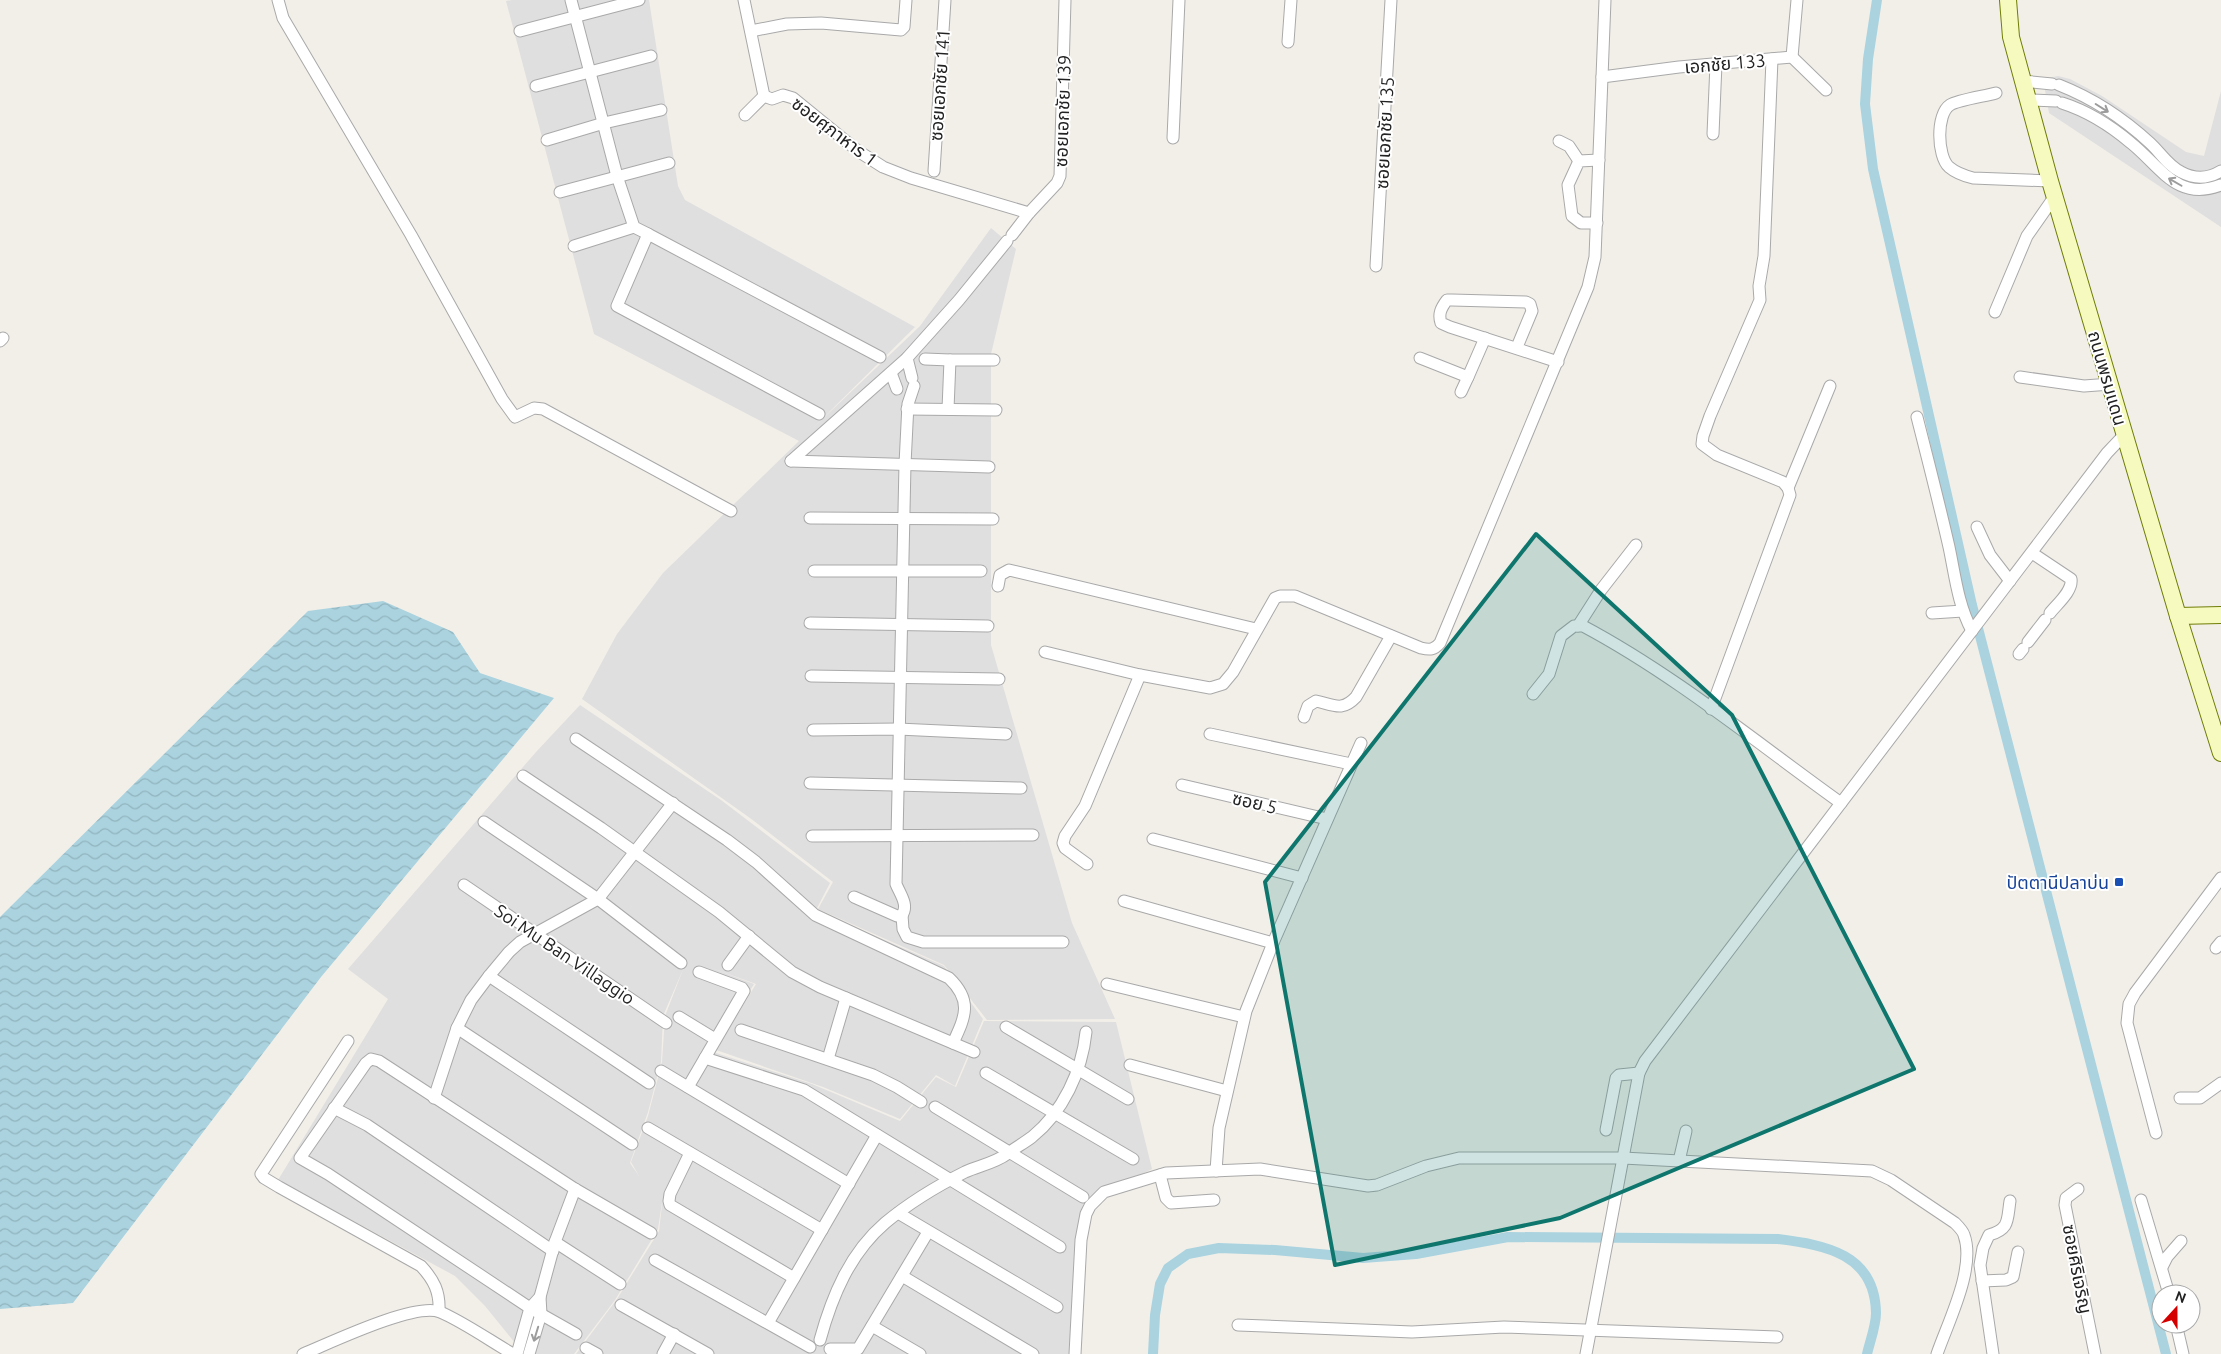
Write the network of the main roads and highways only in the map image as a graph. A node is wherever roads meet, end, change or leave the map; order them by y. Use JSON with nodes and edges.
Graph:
{"nodes":[{"id":1,"x":2008,"y":0,"type":"edge"},
{"id":2,"x":2221,"y":615,"type":"edge"},
{"id":3,"x":2178,"y":616,"type":"junction"},
{"id":4,"x":2221,"y":753,"type":"edge"}],
"edges":[{"from":1,"to":3,"type":"main road","name":"ถนนพรมแดน"},
{"from":2,"to":3,"type":"main road"},
{"from":3,"to":4,"type":"main road","name":"ถนนพรมแดน"}]}
